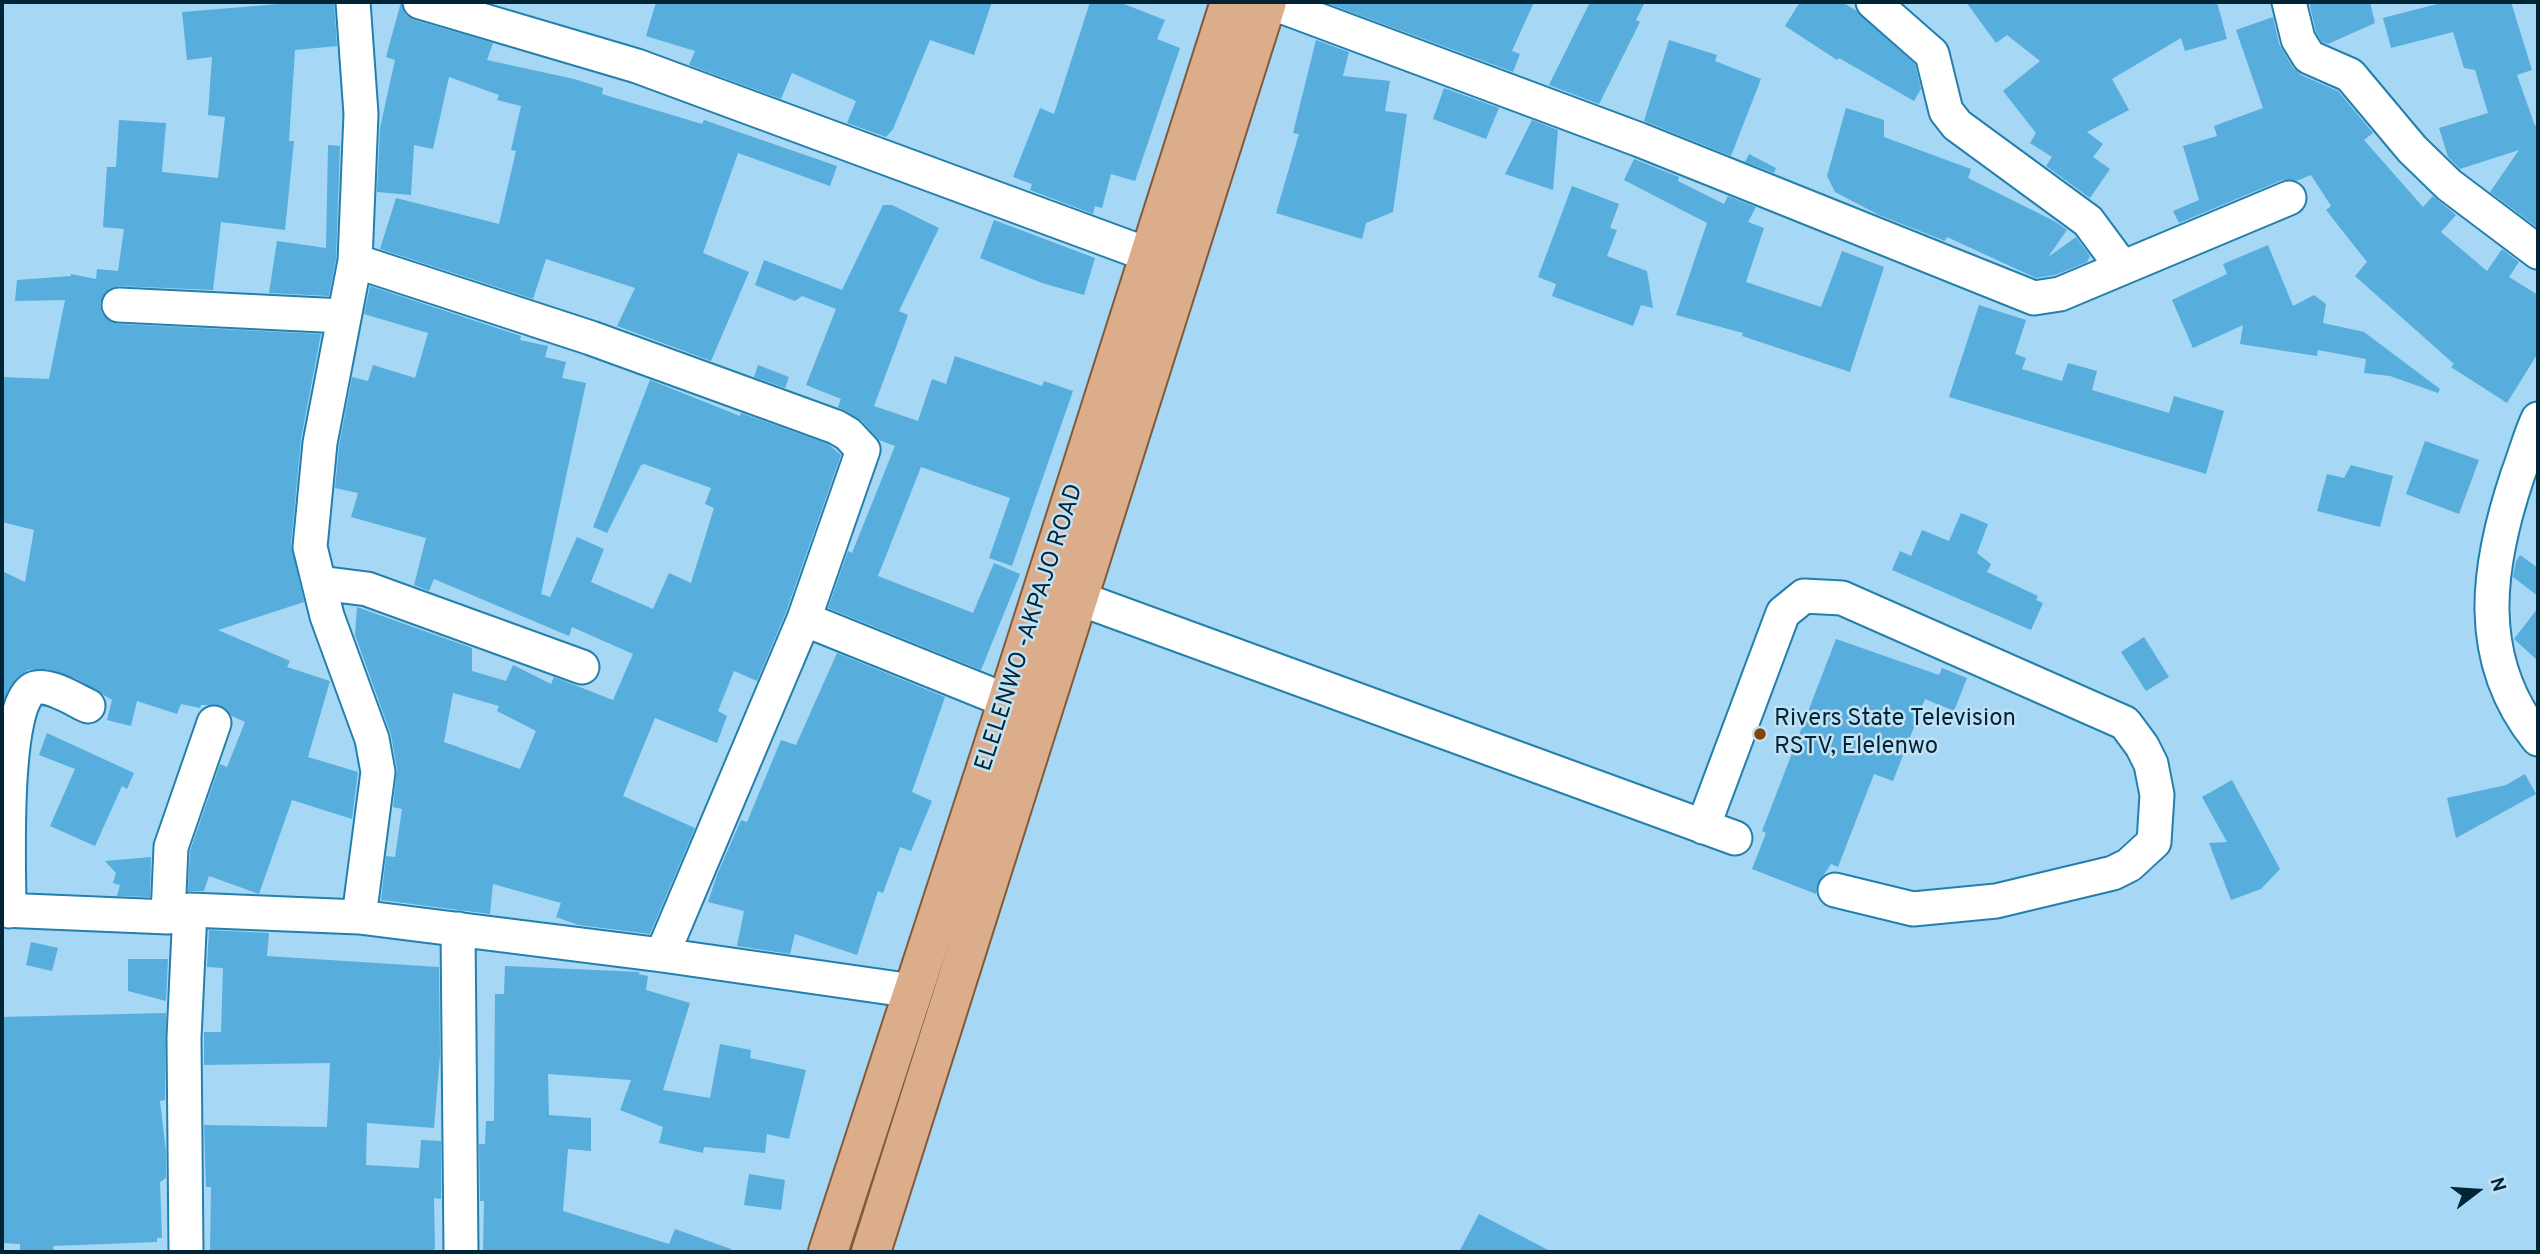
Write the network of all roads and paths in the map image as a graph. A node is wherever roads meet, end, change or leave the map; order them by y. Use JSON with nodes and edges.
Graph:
{"nodes":[{"id":1,"x":353,"y":2,"type":"edge"},
{"id":2,"x":420,"y":2,"type":"edge"},
{"id":3,"x":1230,"y":2,"type":"edge"},
{"id":4,"x":1268,"y":2,"type":"edge"},
{"id":5,"x":1873,"y":2,"type":"edge"},
{"id":6,"x":2289,"y":2,"type":"edge"},
{"id":7,"x":2289,"y":198,"type":"dead end"},
{"id":8,"x":2538,"y":252,"type":"edge"},
{"id":9,"x":1149,"y":255,"type":"junction"},
{"id":10,"x":355,"y":261,"type":"junction"},
{"id":11,"x":2122,"y":267,"type":"junction"},
{"id":12,"x":119,"y":305,"type":"dead end"},
{"id":13,"x":343,"y":316,"type":"junction"},
{"id":14,"x":2538,"y":418,"type":"edge"},
{"id":15,"x":320,"y":583,"type":"junction"},
{"id":16,"x":1078,"y":598,"type":"junction"},
{"id":17,"x":804,"y":619,"type":"junction"},
{"id":18,"x":582,"y":667,"type":"dead end"},
{"id":19,"x":2527,"y":696,"type":"edge"},
{"id":20,"x":1007,"y":701,"type":"junction"},
{"id":21,"x":88,"y":706,"type":"dead end"},
{"id":22,"x":214,"y":723,"type":"dead end"},
{"id":23,"x":2538,"y":739,"type":"edge"},
{"id":24,"x":1703,"y":827,"type":"junction"},
{"id":25,"x":1735,"y":838,"type":"dead end"},
{"id":26,"x":1835,"y":890,"type":"dead end"},
{"id":27,"x":6,"y":910,"type":"edge"},
{"id":28,"x":179,"y":913,"type":"junction"},
{"id":29,"x":359,"y":917,"type":"junction"},
{"id":30,"x":458,"y":929,"type":"junction"},
{"id":31,"x":662,"y":955,"type":"junction"},
{"id":32,"x":913,"y":991,"type":"junction"},
{"id":33,"x":186,"y":1252,"type":"edge"},
{"id":34,"x":461,"y":1252,"type":"edge"},
{"id":35,"x":828,"y":1252,"type":"edge"},
{"id":36,"x":871,"y":1252,"type":"edge"}],
"edges":[{"from":1,"to":10,"type":"street"},
{"from":2,"to":9,"type":"street"},
{"from":3,"to":9,"type":"main road","name":"ELELENWO -AKPAJO ROAD"},
{"from":4,"to":11,"type":"street"},
{"from":4,"to":16,"type":"main road","name":"ELELENWO -AKPAJO ROAD"},
{"from":5,"to":11,"type":"street"},
{"from":6,"to":8,"type":"street"},
{"from":7,"to":11,"type":"street"},
{"from":9,"to":20,"type":"main road","name":"ELELENWO -AKPAJO ROAD"},
{"from":10,"to":13,"type":"street"},
{"from":10,"to":17,"type":"street"},
{"from":12,"to":13,"type":"street"},
{"from":13,"to":15,"type":"street"},
{"from":14,"to":19,"type":"street"},
{"from":15,"to":18,"type":"street"},
{"from":15,"to":29,"type":"street"},
{"from":16,"to":24,"type":"street"},
{"from":16,"to":36,"type":"main road","name":"ELELENWO -AKPAJO ROAD"},
{"from":17,"to":20,"type":"street"},
{"from":17,"to":31,"type":"street"},
{"from":19,"to":23,"type":"street"},
{"from":20,"to":32,"type":"main road","name":"ELELENWO -AKPAJO ROAD"},
{"from":21,"to":27,"type":"street"},
{"from":22,"to":28,"type":"street"},
{"from":24,"to":25,"type":"street"},
{"from":24,"to":26,"type":"street"},
{"from":27,"to":28,"type":"street"},
{"from":28,"to":29,"type":"street"},
{"from":28,"to":33,"type":"street"},
{"from":29,"to":30,"type":"street"},
{"from":30,"to":31,"type":"street"},
{"from":30,"to":34,"type":"street"},
{"from":31,"to":32,"type":"street"},
{"from":32,"to":35,"type":"main road","name":"ELELENWO -AKPAJO ROAD"}]}
